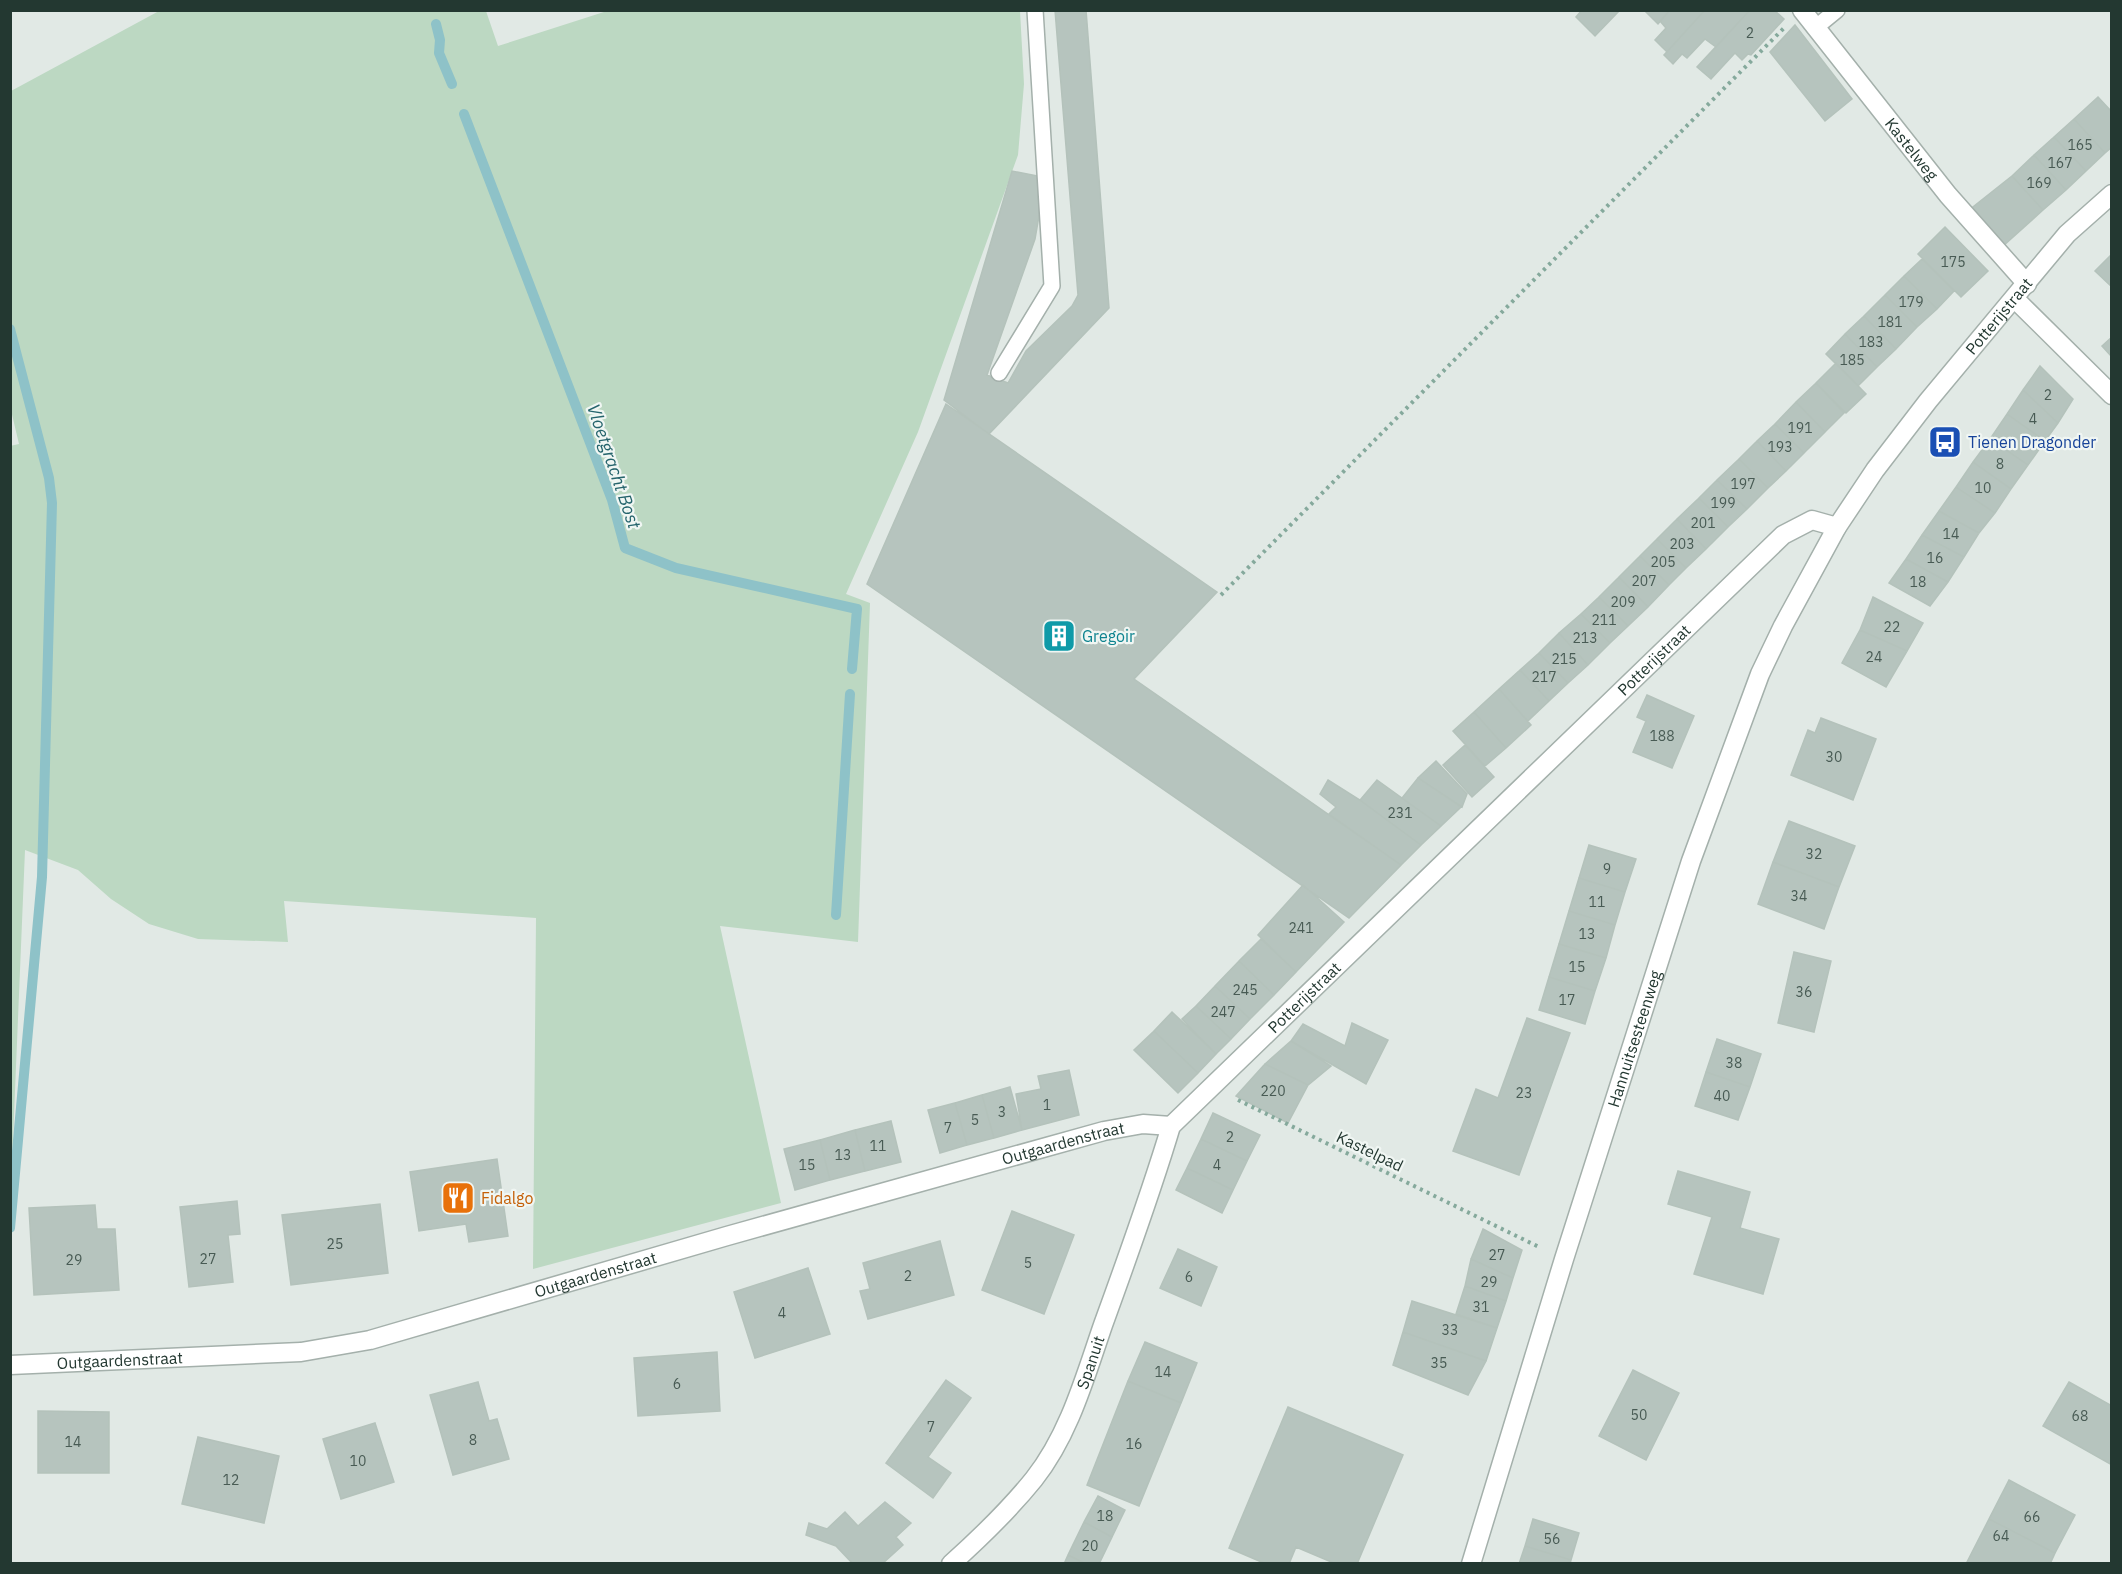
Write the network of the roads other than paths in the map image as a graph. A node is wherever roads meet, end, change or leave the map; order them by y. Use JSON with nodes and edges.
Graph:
{"nodes":[{"id":1,"x":1035,"y":10,"type":"edge"},
{"id":2,"x":1802,"y":10,"type":"edge"},
{"id":3,"x":1837,"y":10,"type":"edge"},
{"id":4,"x":1815,"y":28,"type":"junction"},
{"id":5,"x":2112,"y":194,"type":"edge"},
{"id":6,"x":2027,"y":285,"type":"junction"},
{"id":7,"x":2015,"y":299,"type":"junction"},
{"id":8,"x":999,"y":373,"type":"dead end"},
{"id":9,"x":2112,"y":395,"type":"edge"},
{"id":10,"x":1837,"y":527,"type":"junction"},
{"id":11,"x":1171,"y":1126,"type":"junction"},
{"id":12,"x":10,"y":1365,"type":"edge"},
{"id":13,"x":951,"y":1563,"type":"edge"},
{"id":14,"x":1471,"y":1563,"type":"edge"}],
"edges":[{"from":1,"to":8,"type":"lane"},
{"from":2,"to":4,"type":"street","name":"Kastelweg"},
{"from":3,"to":4,"type":"lane"},
{"from":4,"to":6,"type":"street","name":"Kastelweg"},
{"from":5,"to":6,"type":"street","name":"Potterijstraat"},
{"from":6,"to":7,"type":"street","name":"Potterijstraat"},
{"from":7,"to":9,"type":"street"},
{"from":7,"to":10,"type":"street","name":"Potterijstraat"},
{"from":10,"to":11,"type":"street","name":"Potterijstraat"},
{"from":10,"to":14,"type":"street","name":"Hannuitsesteenweg"},
{"from":11,"to":12,"type":"street","name":"Outgaardenstraat"},
{"from":11,"to":13,"type":"street","name":"Spanuit"}]}
